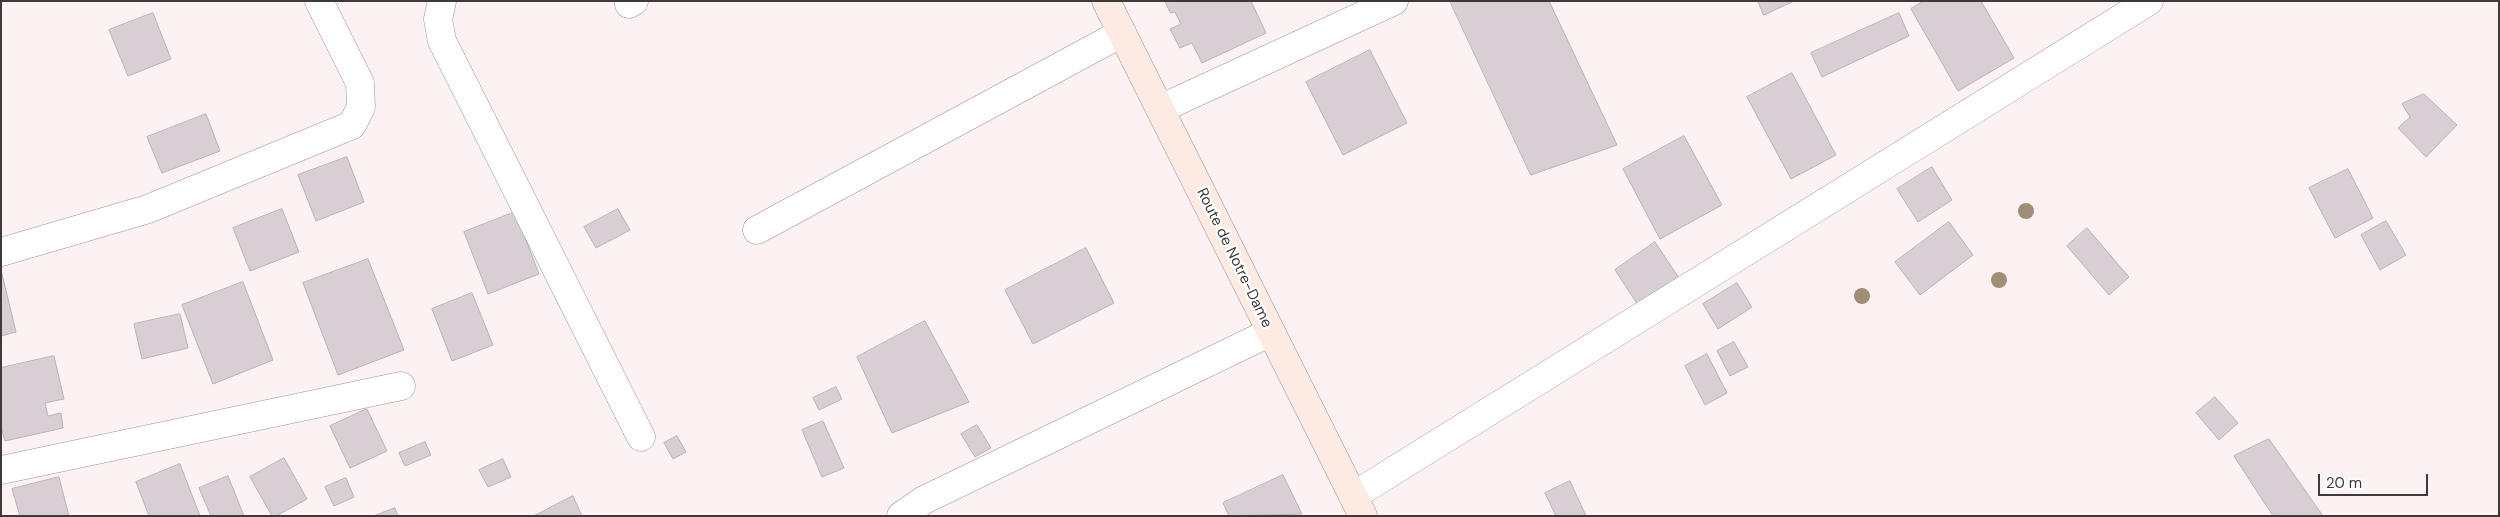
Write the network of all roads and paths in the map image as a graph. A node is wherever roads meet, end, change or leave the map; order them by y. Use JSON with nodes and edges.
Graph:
{"nodes":[{"id":1,"x":319,"y":1,"type":"edge"},
{"id":2,"x":442,"y":1,"type":"edge"},
{"id":3,"x":1106,"y":1,"type":"edge"},
{"id":4,"x":1394,"y":1,"type":"edge"},
{"id":5,"x":2149,"y":1,"type":"edge"},
{"id":6,"x":1122,"y":33,"type":"junction"},
{"id":7,"x":1160,"y":109,"type":"junction"},
{"id":8,"x":758,"y":230,"type":"dead end"},
{"id":9,"x":1,"y":252,"type":"edge"},
{"id":10,"x":1271,"y":332,"type":"junction"},
{"id":11,"x":401,"y":386,"type":"dead end"},
{"id":12,"x":641,"y":437,"type":"dead end"},
{"id":13,"x":1,"y":470,"type":"edge"},
{"id":14,"x":1358,"y":506,"type":"edge"},
{"id":15,"x":901,"y":516,"type":"edge"}],
"edges":[{"from":1,"to":9,"type":"street"},
{"from":2,"to":12,"type":"street"},
{"from":3,"to":6,"type":"street","name":"Route de Notre-Dame"},
{"from":4,"to":7,"type":"street"},
{"from":5,"to":14,"type":"street"},
{"from":6,"to":7,"type":"street","name":"Route de Notre-Dame"},
{"from":6,"to":8,"type":"street"},
{"from":7,"to":10,"type":"street","name":"Route de Notre-Dame"},
{"from":10,"to":14,"type":"street","name":"Route de Notre-Dame"},
{"from":10,"to":15,"type":"street"},
{"from":11,"to":13,"type":"street"}]}
